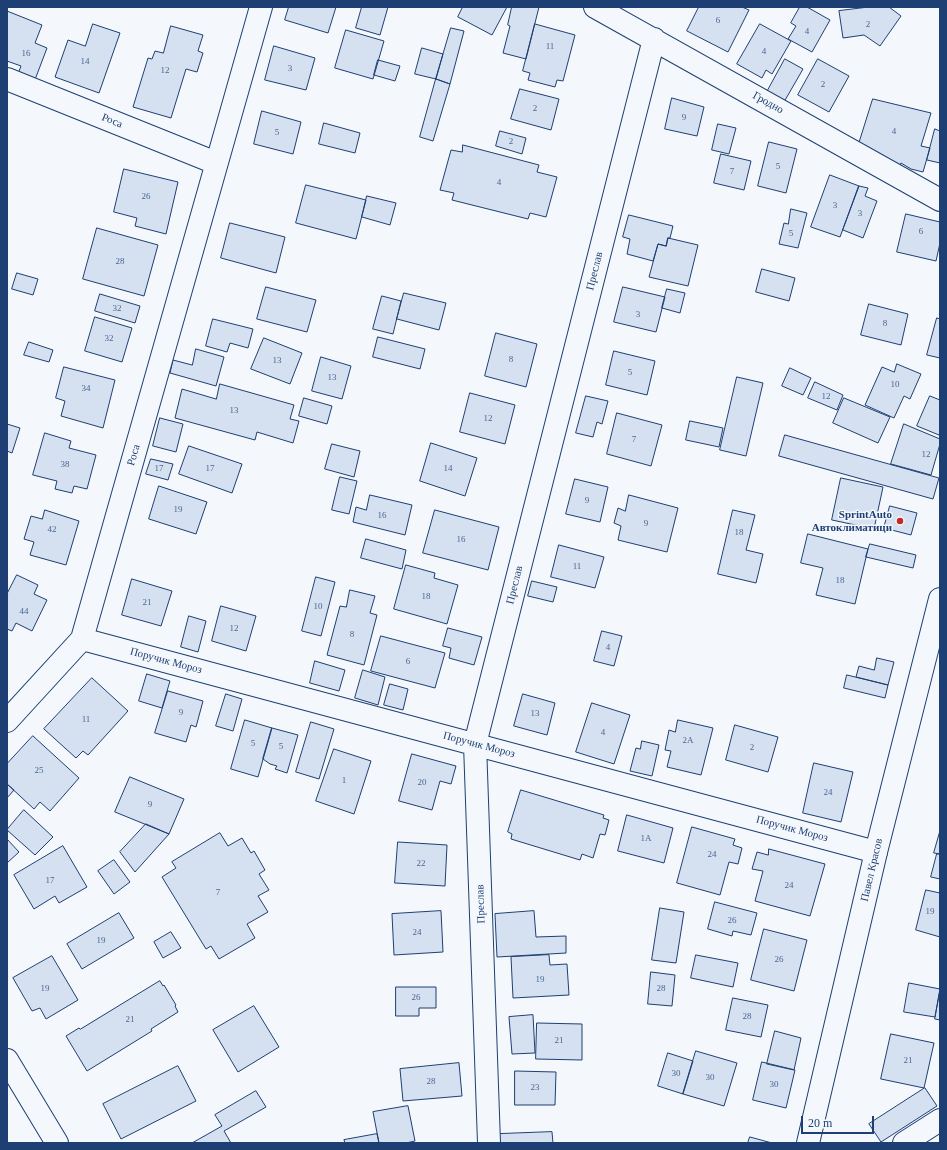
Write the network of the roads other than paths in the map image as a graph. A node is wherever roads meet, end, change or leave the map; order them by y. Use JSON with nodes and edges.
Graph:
{"nodes":[{"id":1,"x":261,"y":7,"type":"edge"},
{"id":2,"x":595,"y":7,"type":"edge"},
{"id":3,"x":654,"y":39,"type":"junction"},
{"id":4,"x":7,"y":80,"type":"edge"},
{"id":5,"x":216,"y":163,"type":"junction"},
{"id":6,"x":940,"y":200,"type":"edge"},
{"id":7,"x":940,"y":599,"type":"edge"},
{"id":8,"x":82,"y":639,"type":"junction"},
{"id":9,"x":7,"y":721,"type":"edge"},
{"id":10,"x":475,"y":744,"type":"junction"},
{"id":11,"x":876,"y":852,"type":"junction"},
{"id":12,"x":7,"y":1060,"type":"edge"},
{"id":13,"x":940,"y":1120,"type":"edge"},
{"id":14,"x":57,"y":1143,"type":"edge"},
{"id":15,"x":489,"y":1143,"type":"edge"},
{"id":16,"x":808,"y":1143,"type":"edge"},
{"id":17,"x":904,"y":1143,"type":"edge"}],
"edges":[{"from":1,"to":5,"type":"street","name":"Роса"},
{"from":2,"to":3,"type":"street","name":"Гродно"},
{"from":3,"to":6,"type":"street","name":"Гродно"},
{"from":3,"to":10,"type":"street","name":"Преслав"},
{"from":4,"to":5,"type":"street","name":"Роса"},
{"from":5,"to":8,"type":"street","name":"Роса"},
{"from":7,"to":11,"type":"street","name":"Павел Красов"},
{"from":8,"to":9,"type":"street","name":"Роса"},
{"from":8,"to":10,"type":"street","name":"Поручик Мороз"},
{"from":10,"to":11,"type":"street","name":"Поручик Мороз"},
{"from":10,"to":15,"type":"street","name":"Преслав"},
{"from":11,"to":16,"type":"street","name":"Павел Красов"},
{"from":12,"to":14,"type":"street"},
{"from":13,"to":17,"type":"street"}]}
